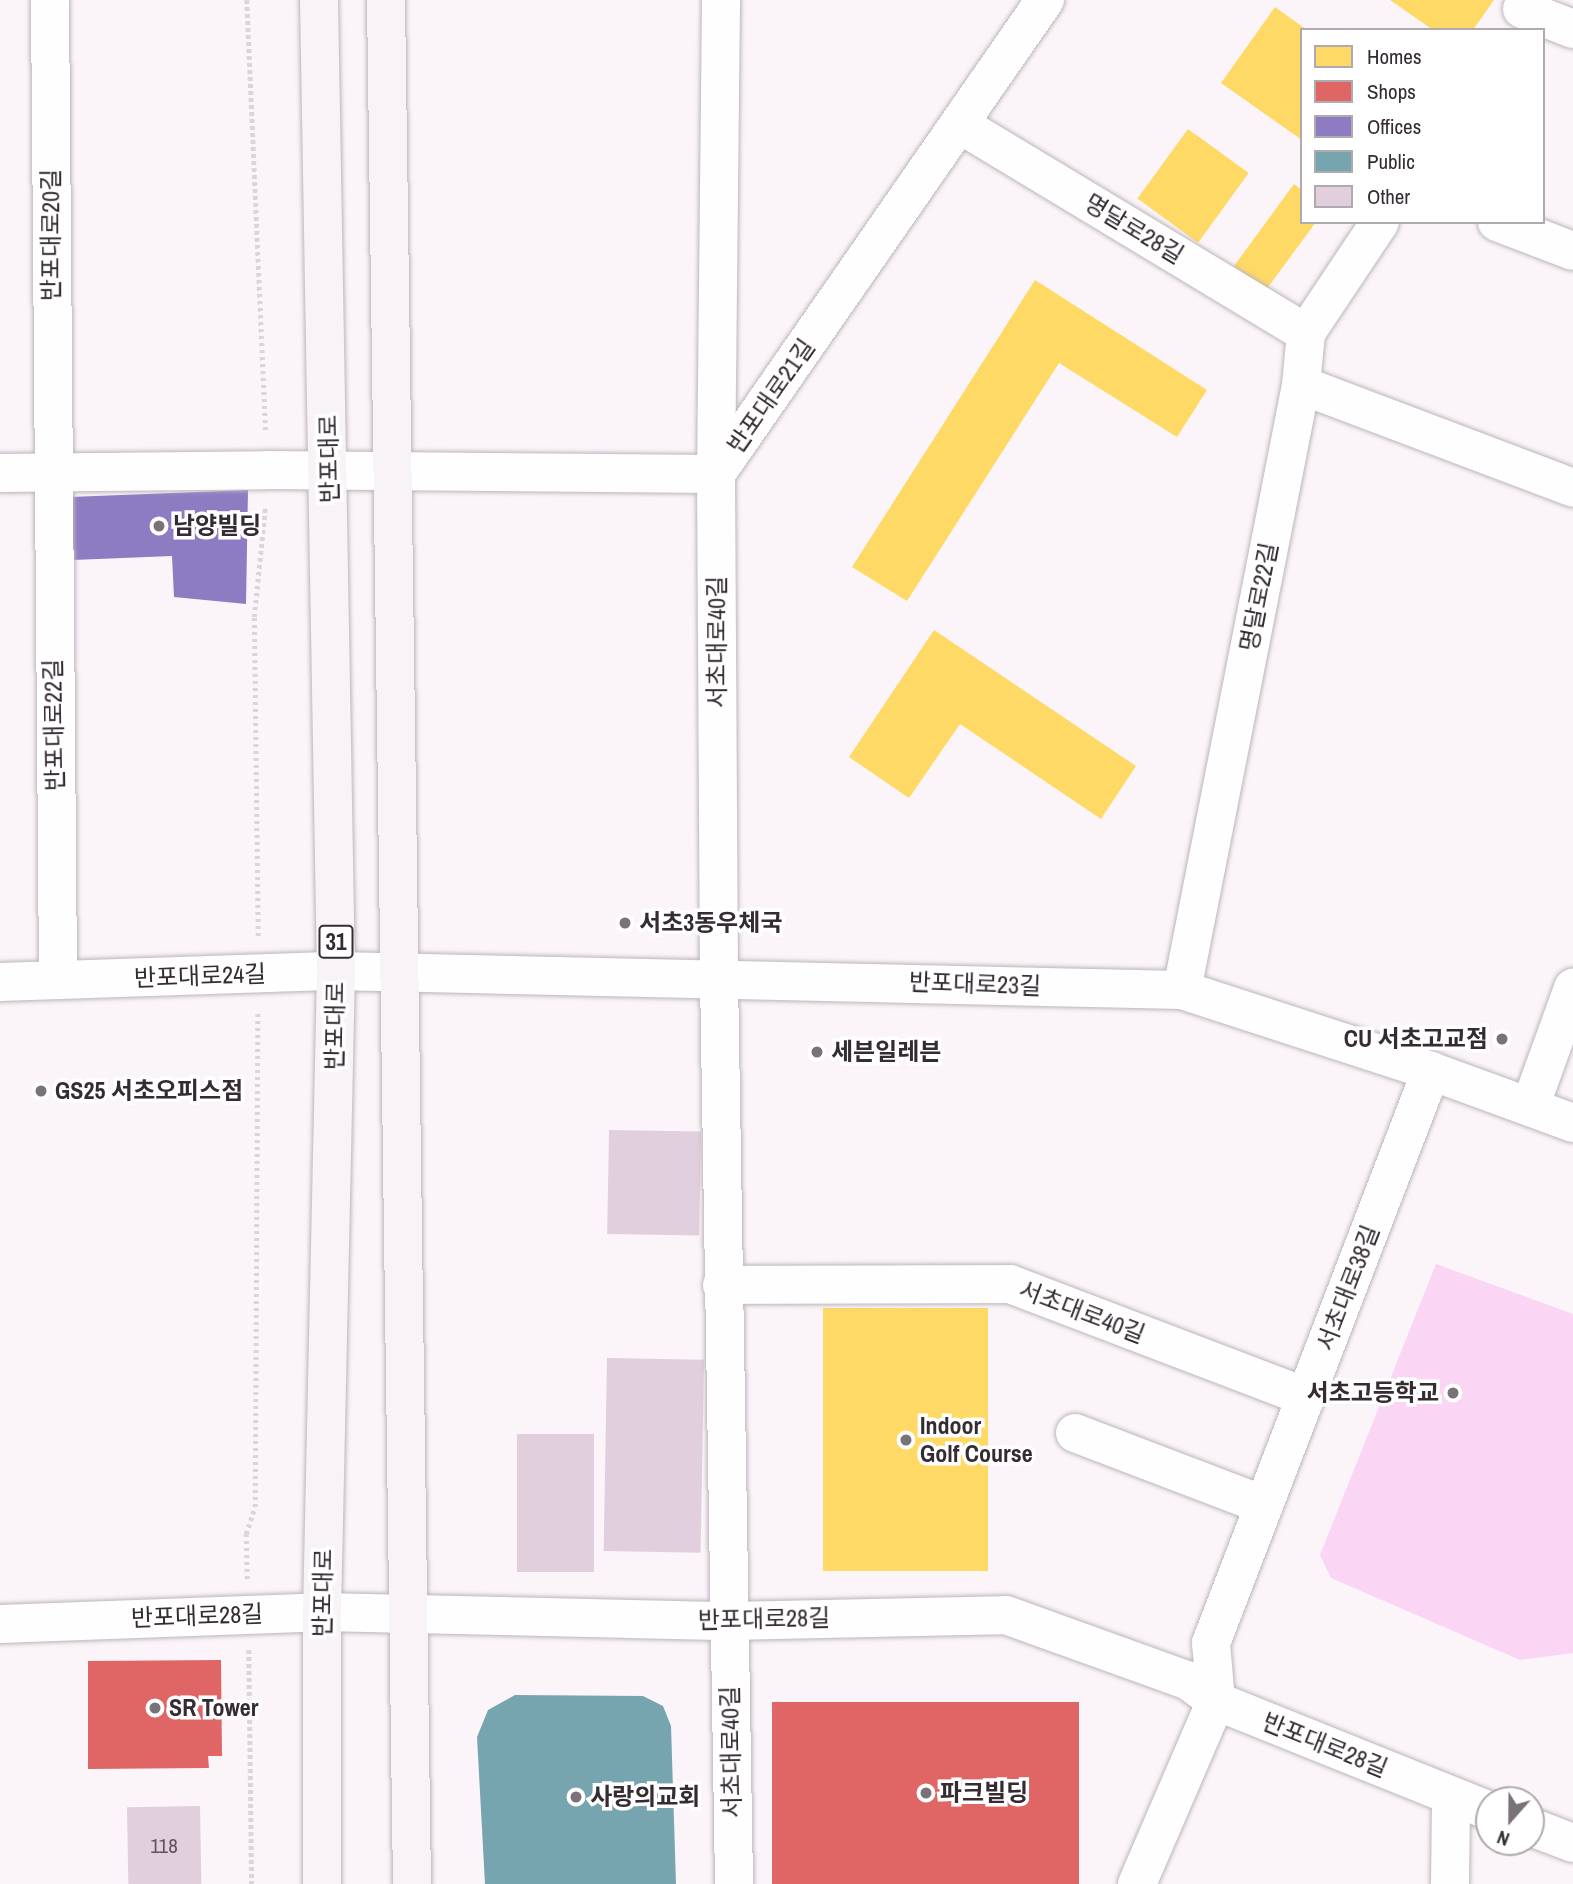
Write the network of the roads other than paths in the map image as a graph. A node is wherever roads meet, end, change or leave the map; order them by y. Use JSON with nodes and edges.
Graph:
{"nodes":[{"id":1,"x":50,"y":0,"type":"edge"},
{"id":2,"x":319,"y":0,"type":"edge"},
{"id":3,"x":386,"y":0,"type":"edge"},
{"id":4,"x":721,"y":0,"type":"edge"},
{"id":5,"x":1045,"y":0,"type":"edge"},
{"id":6,"x":1520,"y":13,"type":"edge"},
{"id":7,"x":1573,"y":29,"type":"edge"},
{"id":8,"x":961,"y":125,"type":"junction"},
{"id":9,"x":1379,"y":224,"type":"edge"},
{"id":10,"x":1502,"y":224,"type":"edge"},
{"id":11,"x":1573,"y":251,"type":"edge"},
{"id":12,"x":1306,"y":334,"type":"junction"},
{"id":13,"x":1301,"y":385,"type":"junction"},
{"id":14,"x":51,"y":470,"type":"junction"},
{"id":15,"x":329,"y":470,"type":"junction"},
{"id":16,"x":393,"y":471,"type":"junction"},
{"id":17,"x":0,"y":473,"type":"edge"},
{"id":18,"x":716,"y":474,"type":"junction"},
{"id":19,"x":1573,"y":488,"type":"edge"},
{"id":20,"x":336,"y":971,"type":"junction"},
{"id":21,"x":401,"y":973,"type":"junction"},
{"id":22,"x":719,"y":977,"type":"junction"},
{"id":23,"x":58,"y":980,"type":"junction"},
{"id":24,"x":0,"y":982,"type":"edge"},
{"id":25,"x":1573,"y":988,"type":"edge"},
{"id":26,"x":1182,"y":990,"type":"junction"},
{"id":27,"x":1431,"y":1071,"type":"junction"},
{"id":28,"x":1530,"y":1107,"type":"junction"},
{"id":29,"x":1573,"y":1124,"type":"edge"},
{"id":30,"x":722,"y":1285,"type":"junction"},
{"id":31,"x":1306,"y":1397,"type":"junction"},
{"id":32,"x":1075,"y":1433,"type":"dead end"},
{"id":33,"x":1264,"y":1505,"type":"junction"},
{"id":34,"x":322,"y":1612,"type":"junction"},
{"id":35,"x":410,"y":1612,"type":"junction"},
{"id":36,"x":729,"y":1621,"type":"junction"},
{"id":37,"x":0,"y":1625,"type":"edge"},
{"id":38,"x":1216,"y":1700,"type":"junction"},
{"id":39,"x":1451,"y":1796,"type":"junction"},
{"id":40,"x":1475,"y":1805,"type":"edge"},
{"id":41,"x":1545,"y":1832,"type":"edge"},
{"id":42,"x":1573,"y":1843,"type":"edge"},
{"id":43,"x":322,"y":1884,"type":"edge"},
{"id":44,"x":412,"y":1884,"type":"edge"},
{"id":45,"x":734,"y":1884,"type":"edge"},
{"id":46,"x":1137,"y":1884,"type":"edge"},
{"id":47,"x":1450,"y":1884,"type":"edge"}],
"edges":[{"from":1,"to":14,"type":"street","name":"반포대로20길"},
{"from":2,"to":15,"type":"main road","name":"반포대로","number":"31"},
{"from":3,"to":16,"type":"main road"},
{"from":4,"to":18,"type":"street","name":"서초대로40길"},
{"from":5,"to":8,"type":"street","name":"반포대로21길"},
{"from":6,"to":7,"type":"street"},
{"from":8,"to":12,"type":"street","name":"명달로28길"},
{"from":8,"to":18,"type":"street","name":"반포대로21길"},
{"from":9,"to":12,"type":"street","name":"명달로22길"},
{"from":10,"to":11,"type":"street"},
{"from":12,"to":13,"type":"street","name":"명달로22길"},
{"from":13,"to":19,"type":"street"},
{"from":13,"to":26,"type":"street","name":"명달로22길"},
{"from":14,"to":15,"type":"street"},
{"from":14,"to":17,"type":"street"},
{"from":14,"to":23,"type":"street","name":"반포대로22길"},
{"from":15,"to":16,"type":"street","name":"반포대로21길"},
{"from":15,"to":20,"type":"main road","name":"반포대로","number":"31"},
{"from":16,"to":18,"type":"street","name":"반포대로21길"},
{"from":16,"to":21,"type":"main road"},
{"from":18,"to":22,"type":"street","name":"서초대로40길"},
{"from":20,"to":21,"type":"street","name":"반포대로24길"},
{"from":20,"to":23,"type":"street","name":"반포대로24길"},
{"from":20,"to":34,"type":"main road","name":"반포대로","number":"31"},
{"from":21,"to":22,"type":"street","name":"반포대로23길"},
{"from":21,"to":35,"type":"main road"},
{"from":22,"to":26,"type":"street","name":"반포대로23길"},
{"from":22,"to":30,"type":"street","name":"서초대로40길"},
{"from":23,"to":24,"type":"street","name":"반포대로24길"},
{"from":25,"to":28,"type":"street"},
{"from":26,"to":27,"type":"street","name":"반포대로23길"},
{"from":27,"to":28,"type":"street","name":"반포대로23길"},
{"from":27,"to":31,"type":"street","name":"서초대로38길"},
{"from":28,"to":29,"type":"street","name":"반포대로23길"},
{"from":30,"to":31,"type":"street","name":"서초대로40길"},
{"from":30,"to":36,"type":"street","name":"서초대로40길"},
{"from":31,"to":33,"type":"street","name":"서초대로38길"},
{"from":32,"to":33,"type":"street"},
{"from":33,"to":38,"type":"street","name":"서초대로38길"},
{"from":34,"to":35,"type":"street","name":"반포대로28길"},
{"from":34,"to":37,"type":"street","name":"반포대로28길"},
{"from":34,"to":43,"type":"main road","name":"반포대로","number":"31"},
{"from":35,"to":36,"type":"street","name":"반포대로28길"},
{"from":35,"to":44,"type":"main road"},
{"from":36,"to":38,"type":"street","name":"반포대로28길"},
{"from":36,"to":45,"type":"street","name":"서초대로40길"},
{"from":38,"to":39,"type":"street","name":"반포대로28길"},
{"from":38,"to":46,"type":"street","name":"서초대로38길"},
{"from":39,"to":40,"type":"street","name":"반포대로28길"},
{"from":39,"to":47,"type":"street"},
{"from":41,"to":42,"type":"street"}]}
